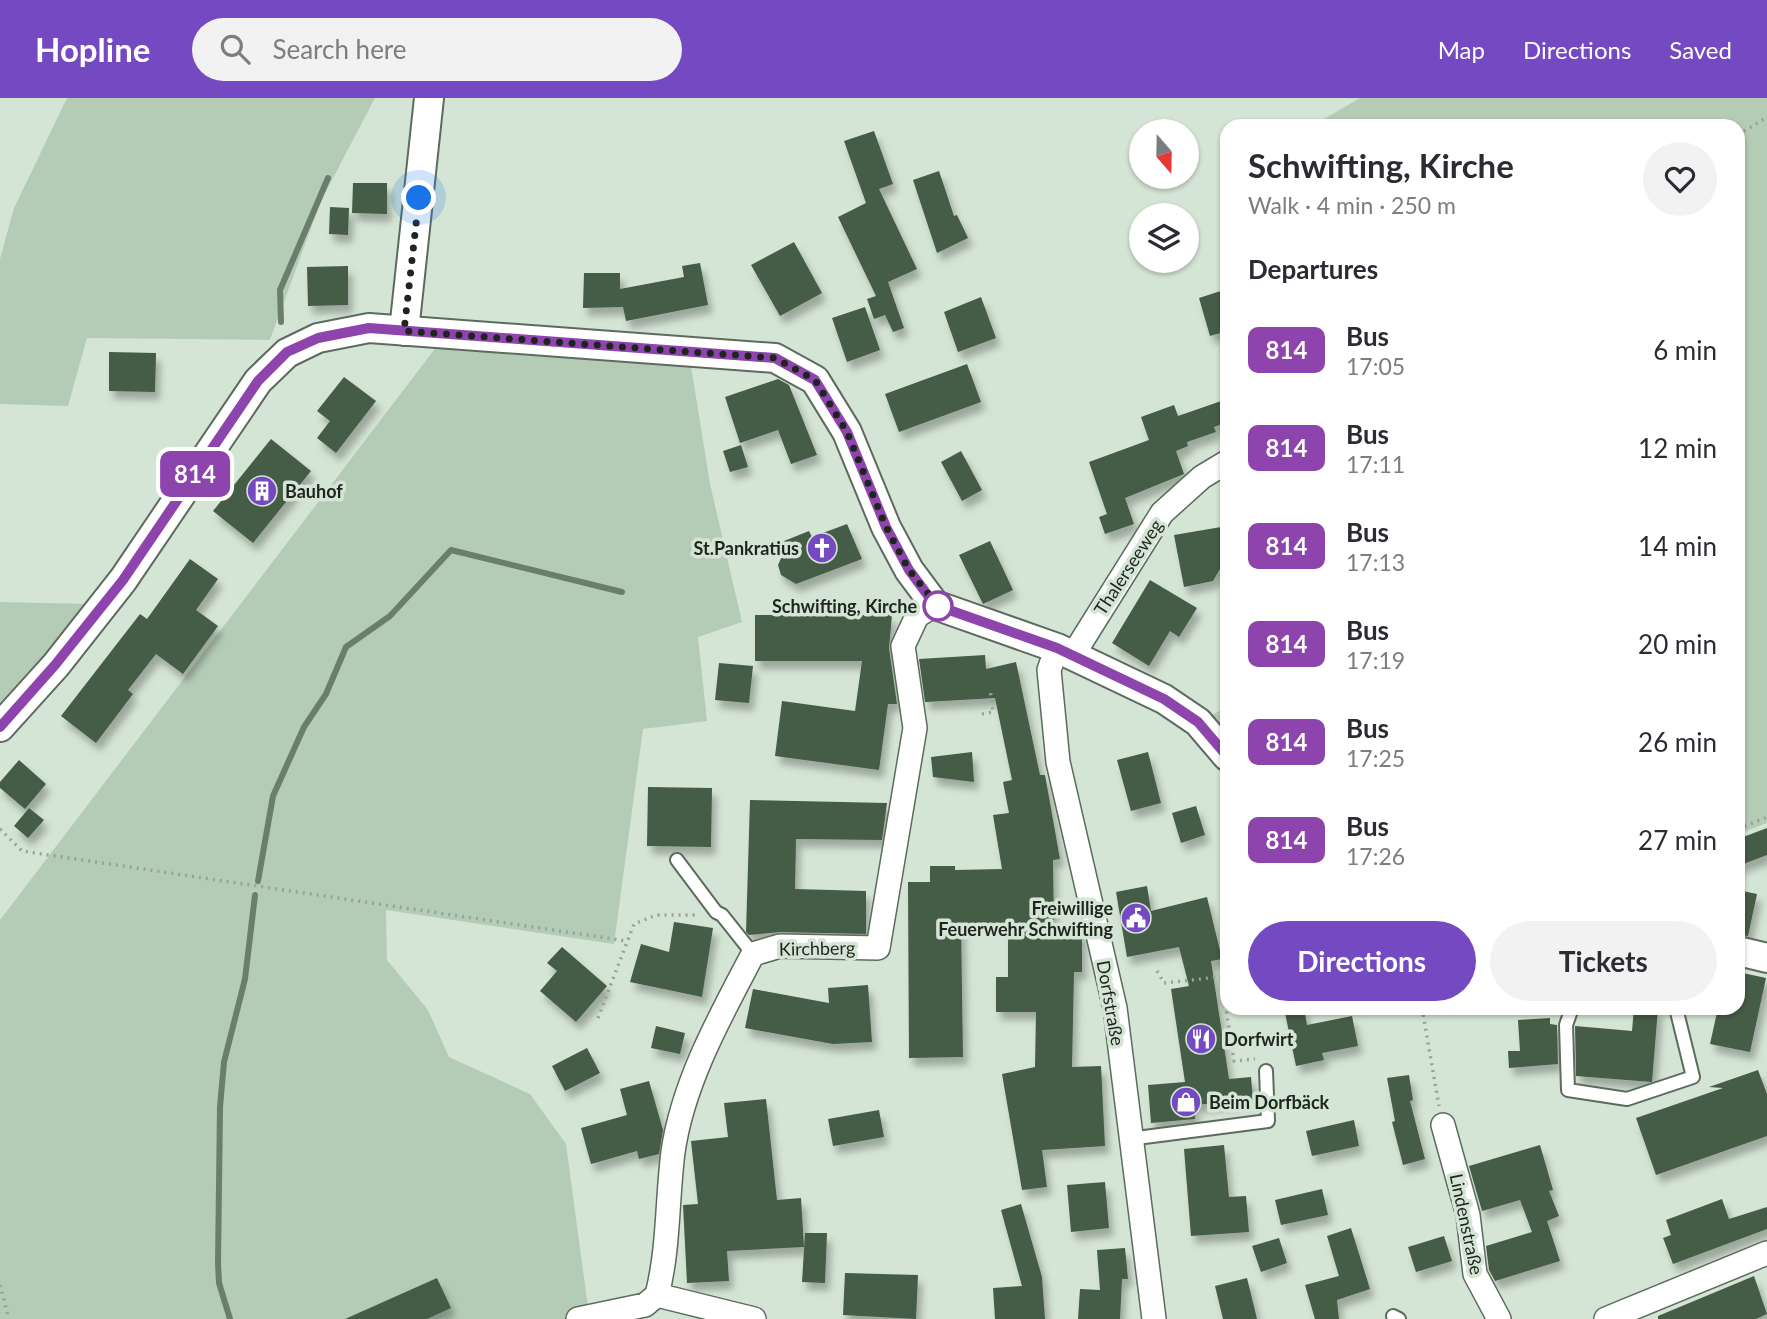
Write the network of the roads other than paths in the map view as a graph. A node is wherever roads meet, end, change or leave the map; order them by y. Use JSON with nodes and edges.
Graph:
{"nodes":[{"id":1,"x":429,"y":98,"type":"edge"},
{"id":2,"x":404,"y":331,"type":"junction"},
{"id":3,"x":1220,"y":466,"type":"edge"},
{"id":4,"x":935,"y":605,"type":"junction"},
{"id":5,"x":1065,"y":652,"type":"junction"},
{"id":6,"x":0,"y":727,"type":"edge"},
{"id":7,"x":1220,"y":748,"type":"edge"},
{"id":8,"x":677,"y":860,"type":"dead end"},
{"id":9,"x":1745,"y":953,"type":"edge"},
{"id":10,"x":754,"y":954,"type":"junction"},
{"id":11,"x":1767,"y":958,"type":"edge"},
{"id":12,"x":1570,"y":1015,"type":"edge"},
{"id":13,"x":1678,"y":1015,"type":"edge"},
{"id":14,"x":1266,"y":1071,"type":"road end"},
{"id":15,"x":1443,"y":1125,"type":"road end"},
{"id":16,"x":1129,"y":1139,"type":"junction"},
{"id":17,"x":1767,"y":1253,"type":"edge"},
{"id":18,"x":657,"y":1295,"type":"junction"},
{"id":19,"x":578,"y":1319,"type":"edge"},
{"id":20,"x":754,"y":1319,"type":"edge"},
{"id":21,"x":1154,"y":1319,"type":"edge"},
{"id":22,"x":1500,"y":1319,"type":"edge"},
{"id":23,"x":1606,"y":1319,"type":"edge"}],
"edges":[{"from":1,"to":2,"type":"street"},
{"from":2,"to":4,"type":"street"},
{"from":2,"to":6,"type":"street"},
{"from":3,"to":5,"type":"street","name":"Thalerseeweg"},
{"from":4,"to":5,"type":"street"},
{"from":4,"to":10,"type":"street","name":"Kirchberg"},
{"from":5,"to":7,"type":"street"},
{"from":5,"to":16,"type":"street","name":"Dorfstraße"},
{"from":8,"to":10,"type":"lane"},
{"from":9,"to":11,"type":"street"},
{"from":10,"to":18,"type":"street","name":"Kirchberg"},
{"from":12,"to":13,"type":"lane"},
{"from":14,"to":16,"type":"lane"},
{"from":15,"to":22,"type":"street","name":"Lindenstraße"},
{"from":16,"to":21,"type":"street","name":"Dorfstraße"},
{"from":17,"to":23,"type":"street"},
{"from":18,"to":19,"type":"street"},
{"from":18,"to":20,"type":"street"}]}
